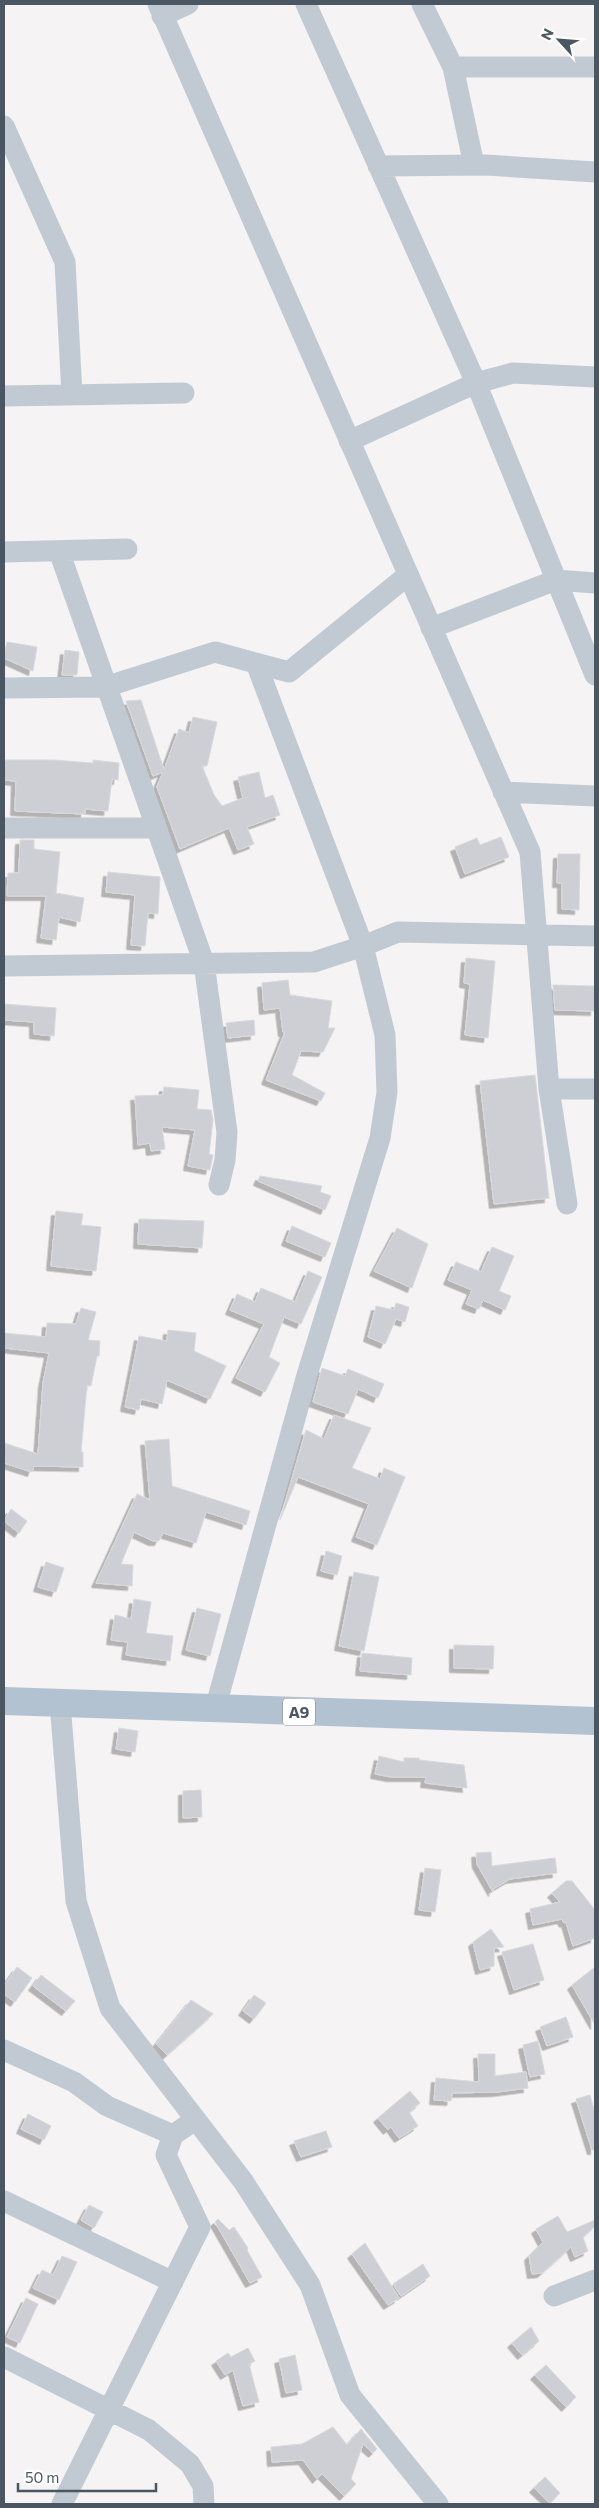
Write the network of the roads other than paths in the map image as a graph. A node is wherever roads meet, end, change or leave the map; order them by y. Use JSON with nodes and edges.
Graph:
{"nodes":[{"id":1,"x":188,"y":4,"type":"edge"},
{"id":2,"x":306,"y":4,"type":"edge"},
{"id":3,"x":422,"y":4,"type":"edge"},
{"id":4,"x":160,"y":10,"type":"edge"},
{"id":5,"x":453,"y":67,"type":"junction"},
{"id":6,"x":595,"y":67,"type":"edge"},
{"id":7,"x":4,"y":126,"type":"edge"},
{"id":8,"x":474,"y":165,"type":"junction"},
{"id":9,"x":378,"y":166,"type":"junction"},
{"id":10,"x":595,"y":172,"type":"edge"},
{"id":11,"x":595,"y":377,"type":"edge"},
{"id":12,"x":476,"y":384,"type":"junction"},
{"id":13,"x":184,"y":393,"type":"dead end"},
{"id":14,"x":72,"y":395,"type":"junction"},
{"id":15,"x":4,"y":396,"type":"edge"},
{"id":16,"x":349,"y":441,"type":"junction"},
{"id":17,"x":127,"y":549,"type":"dead end"},
{"id":18,"x":59,"y":551,"type":"junction"},
{"id":19,"x":4,"y":552,"type":"edge"},
{"id":20,"x":408,"y":576,"type":"junction"},
{"id":21,"x":556,"y":580,"type":"junction"},
{"id":22,"x":595,"y":583,"type":"edge"},
{"id":23,"x":431,"y":628,"type":"junction"},
{"id":24,"x":256,"y":663,"type":"junction"},
{"id":25,"x":595,"y":675,"type":"edge"},
{"id":26,"x":106,"y":687,"type":"junction"},
{"id":27,"x":4,"y":688,"type":"edge"},
{"id":28,"x":503,"y":792,"type":"junction"},
{"id":29,"x":595,"y":796,"type":"edge"},
{"id":30,"x":4,"y":828,"type":"edge"},
{"id":31,"x":156,"y":828,"type":"junction"},
{"id":32,"x":536,"y":933,"type":"junction"},
{"id":33,"x":595,"y":936,"type":"edge"},
{"id":34,"x":363,"y":946,"type":"junction"},
{"id":35,"x":204,"y":963,"type":"junction"},
{"id":36,"x":4,"y":966,"type":"edge"},
{"id":37,"x":549,"y":1089,"type":"junction"},
{"id":38,"x":595,"y":1089,"type":"edge"},
{"id":39,"x":219,"y":1185,"type":"dead end"},
{"id":40,"x":567,"y":1204,"type":"dead end"},
{"id":41,"x":4,"y":1701,"type":"edge"},
{"id":42,"x":60,"y":1704,"type":"junction"},
{"id":43,"x":215,"y":1709,"type":"junction"},
{"id":44,"x":595,"y":1721,"type":"edge"},
{"id":45,"x":4,"y":2050,"type":"edge"},
{"id":46,"x":195,"y":2120,"type":"junction"},
{"id":47,"x":173,"y":2135,"type":"junction"},
{"id":48,"x":4,"y":2201,"type":"edge"},
{"id":49,"x":595,"y":2280,"type":"edge"},
{"id":50,"x":173,"y":2282,"type":"junction"},
{"id":51,"x":554,"y":2296,"type":"dead end"},
{"id":52,"x":4,"y":2357,"type":"edge"},
{"id":53,"x":110,"y":2410,"type":"junction"},
{"id":54,"x":62,"y":2504,"type":"edge"},
{"id":55,"x":204,"y":2504,"type":"edge"},
{"id":56,"x":438,"y":2504,"type":"edge"}],
"edges":[{"from":1,"to":4,"type":"street"},
{"from":2,"to":9,"type":"street"},
{"from":3,"to":5,"type":"street"},
{"from":4,"to":16,"type":"street"},
{"from":5,"to":6,"type":"street"},
{"from":5,"to":8,"type":"street"},
{"from":7,"to":14,"type":"street"},
{"from":8,"to":9,"type":"street"},
{"from":8,"to":10,"type":"street"},
{"from":9,"to":12,"type":"street"},
{"from":11,"to":12,"type":"street"},
{"from":12,"to":16,"type":"street"},
{"from":12,"to":21,"type":"street"},
{"from":13,"to":14,"type":"street"},
{"from":14,"to":15,"type":"street"},
{"from":16,"to":20,"type":"street"},
{"from":17,"to":18,"type":"street"},
{"from":18,"to":19,"type":"street"},
{"from":18,"to":26,"type":"street"},
{"from":20,"to":23,"type":"street"},
{"from":20,"to":24,"type":"street"},
{"from":21,"to":22,"type":"street"},
{"from":21,"to":23,"type":"street"},
{"from":21,"to":25,"type":"street"},
{"from":23,"to":28,"type":"street"},
{"from":24,"to":26,"type":"street"},
{"from":24,"to":34,"type":"street"},
{"from":26,"to":27,"type":"street"},
{"from":26,"to":31,"type":"street"},
{"from":28,"to":29,"type":"street"},
{"from":28,"to":32,"type":"street"},
{"from":30,"to":31,"type":"street"},
{"from":31,"to":35,"type":"street"},
{"from":32,"to":33,"type":"street"},
{"from":32,"to":34,"type":"street"},
{"from":32,"to":37,"type":"street"},
{"from":34,"to":35,"type":"street"},
{"from":34,"to":43,"type":"street"},
{"from":35,"to":36,"type":"street"},
{"from":35,"to":39,"type":"street"},
{"from":37,"to":38,"type":"street"},
{"from":37,"to":40,"type":"street"},
{"from":41,"to":42,"type":"main road","number":"A9"},
{"from":42,"to":43,"type":"main road","number":"A9"},
{"from":42,"to":46,"type":"street"},
{"from":43,"to":44,"type":"main road","number":"A9"},
{"from":45,"to":47,"type":"street"},
{"from":46,"to":47,"type":"street"},
{"from":46,"to":56,"type":"street"},
{"from":47,"to":50,"type":"street"},
{"from":48,"to":50,"type":"street"},
{"from":49,"to":51,"type":"street"},
{"from":50,"to":53,"type":"street"},
{"from":52,"to":53,"type":"street"},
{"from":53,"to":54,"type":"street"},
{"from":53,"to":55,"type":"street"}]}
